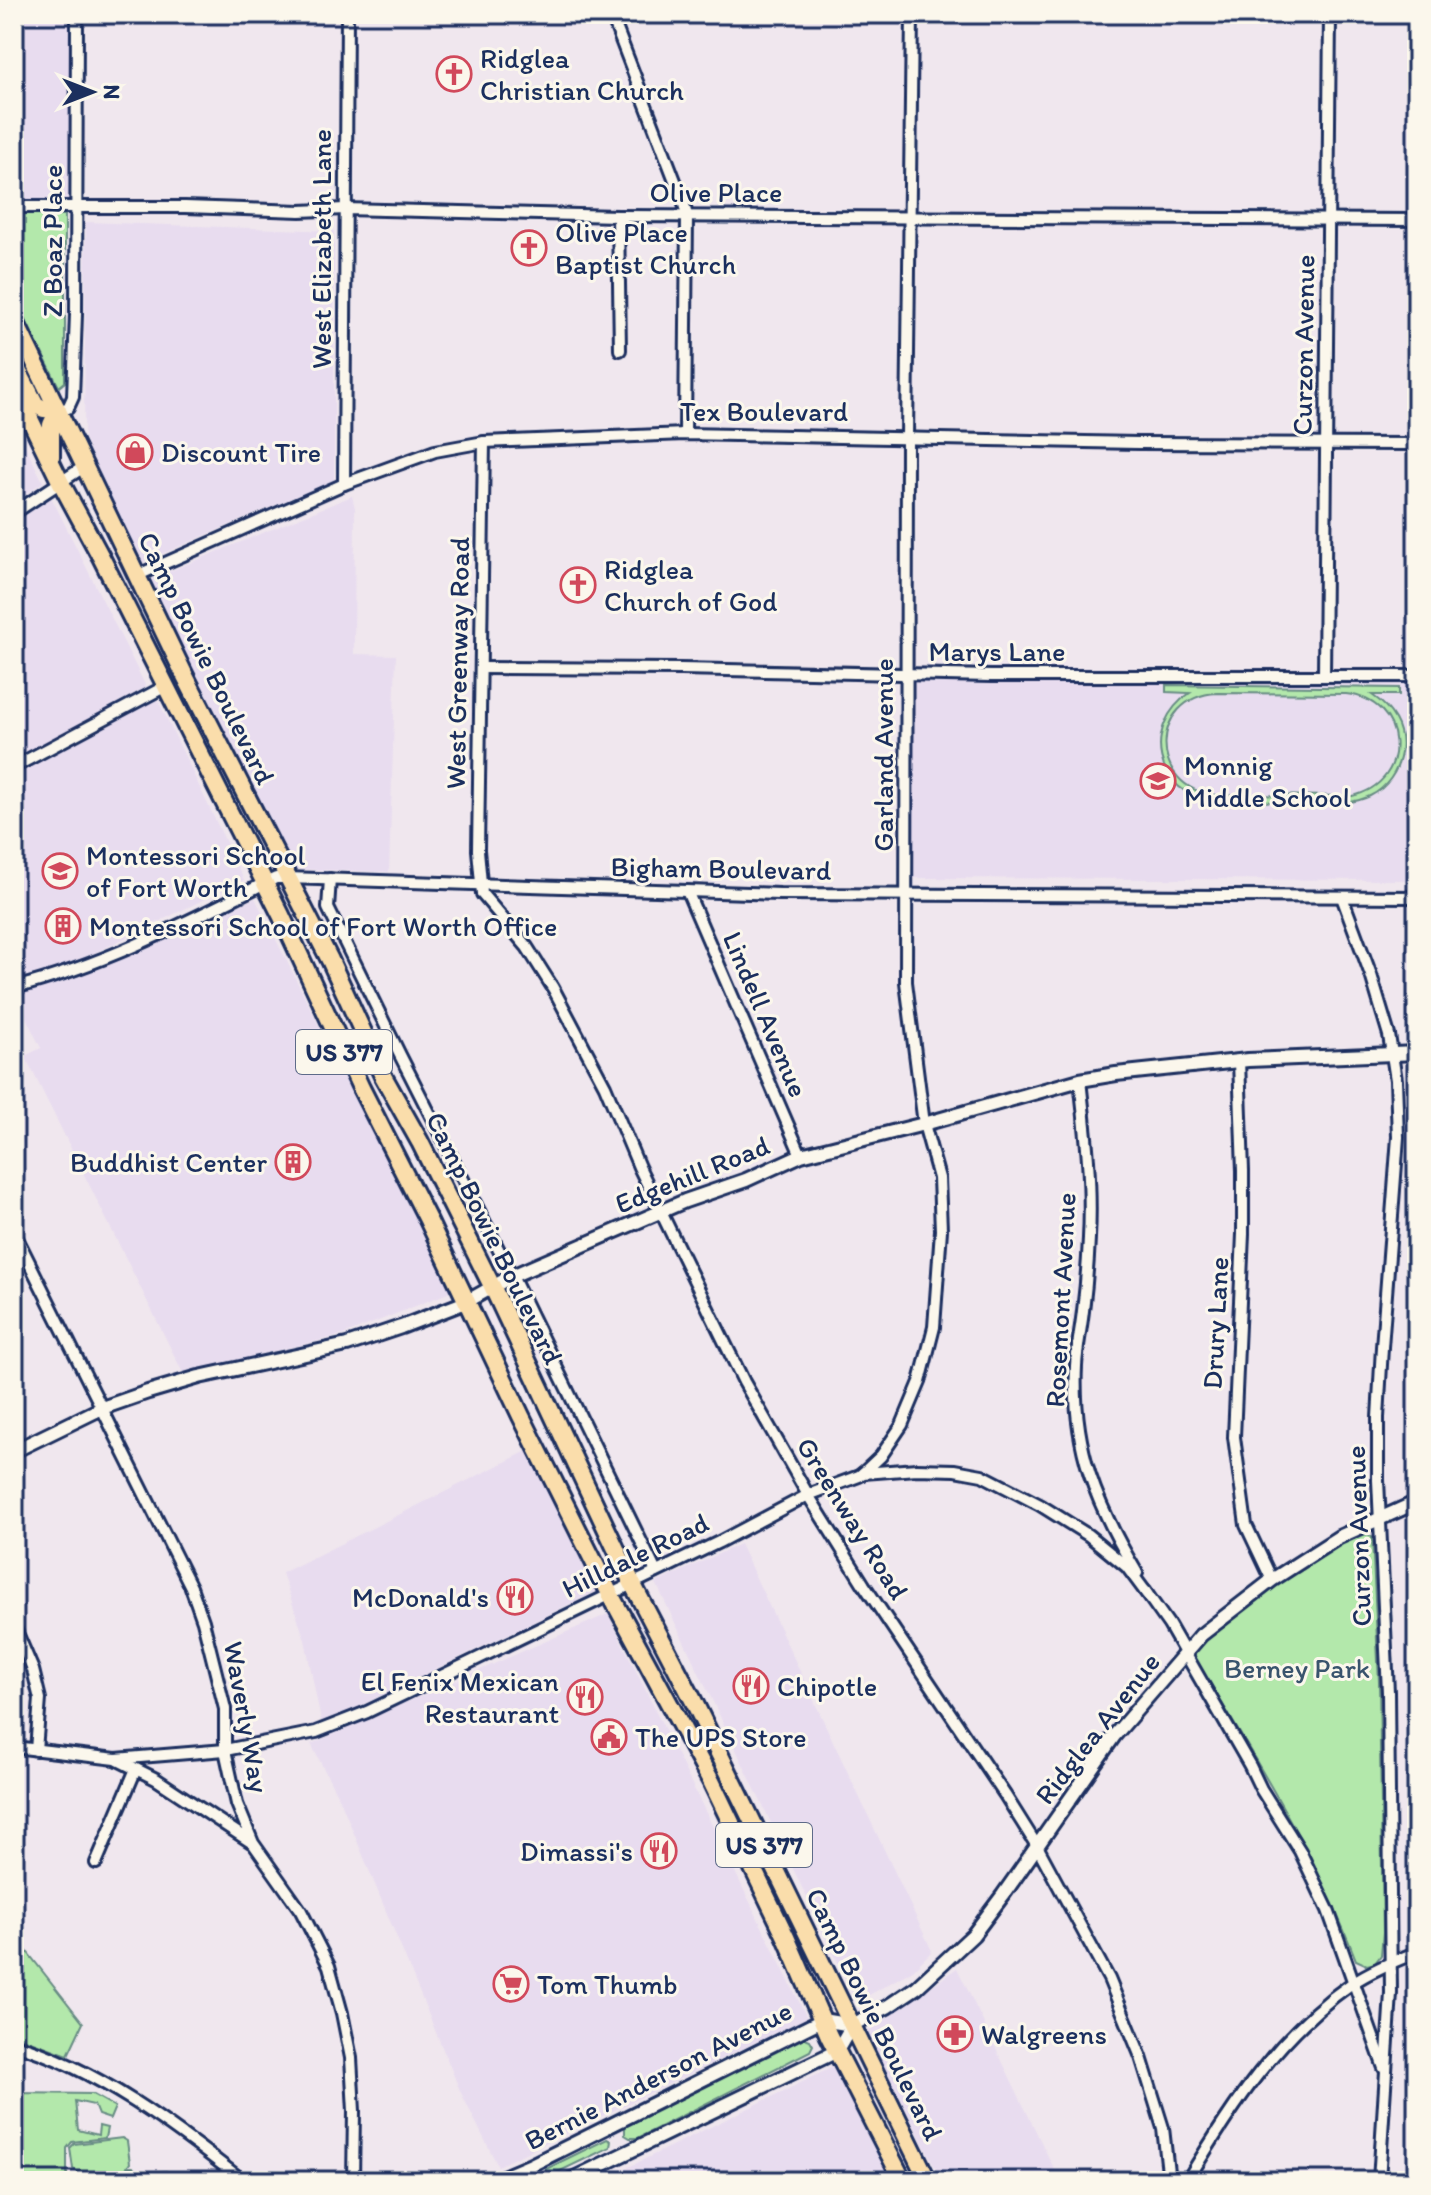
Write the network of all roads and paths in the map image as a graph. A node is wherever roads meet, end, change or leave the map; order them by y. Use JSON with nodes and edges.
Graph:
{"nodes":[{"id":1,"x":77,"y":14,"type":"edge"},
{"id":2,"x":347,"y":14,"type":"edge"},
{"id":3,"x":611,"y":14,"type":"edge"},
{"id":4,"x":912,"y":14,"type":"edge"},
{"id":5,"x":1330,"y":14,"type":"edge"},
{"id":6,"x":14,"y":207,"type":"edge"},
{"id":7,"x":77,"y":207,"type":"junction"},
{"id":8,"x":345,"y":209,"type":"junction"},
{"id":9,"x":618,"y":216,"type":"junction"},
{"id":10,"x":687,"y":216,"type":"junction"},
{"id":11,"x":909,"y":217,"type":"junction"},
{"id":12,"x":1328,"y":218,"type":"junction"},
{"id":13,"x":1417,"y":220,"type":"edge"},
{"id":14,"x":14,"y":319,"type":"edge"},
{"id":15,"x":14,"y":332,"type":"edge"},
{"id":16,"x":26,"y":346,"type":"junction"},
{"id":17,"x":620,"y":350,"type":"dead end"},
{"id":18,"x":14,"y":363,"type":"edge"},
{"id":19,"x":14,"y":386,"type":"edge"},
{"id":20,"x":58,"y":410,"type":"junction"},
{"id":21,"x":685,"y":434,"type":"junction"},
{"id":22,"x":907,"y":437,"type":"junction"},
{"id":23,"x":484,"y":442,"type":"junction"},
{"id":24,"x":1326,"y":442,"type":"junction"},
{"id":25,"x":1417,"y":444,"type":"edge"},
{"id":26,"x":51,"y":463,"type":"junction"},
{"id":27,"x":85,"y":466,"type":"junction"},
{"id":28,"x":60,"y":481,"type":"junction"},
{"id":29,"x":344,"y":484,"type":"junction"},
{"id":30,"x":14,"y":513,"type":"edge"},
{"id":31,"x":136,"y":576,"type":"junction"},
{"id":32,"x":115,"y":587,"type":"junction"},
{"id":33,"x":481,"y":668,"type":"junction"},
{"id":34,"x":907,"y":674,"type":"junction"},
{"id":35,"x":185,"y":676,"type":"junction"},
{"id":36,"x":1324,"y":676,"type":"junction"},
{"id":37,"x":1417,"y":676,"type":"edge"},
{"id":38,"x":166,"y":686,"type":"junction"},
{"id":39,"x":14,"y":767,"type":"edge"},
{"id":40,"x":287,"y":878,"type":"junction"},
{"id":41,"x":330,"y":879,"type":"junction"},
{"id":42,"x":265,"y":883,"type":"junction"},
{"id":43,"x":480,"y":885,"type":"junction"},
{"id":44,"x":687,"y":891,"type":"junction"},
{"id":45,"x":907,"y":895,"type":"junction"},
{"id":46,"x":1342,"y":897,"type":"junction"},
{"id":47,"x":1417,"y":897,"type":"edge"},
{"id":48,"x":14,"y":988,"type":"edge"},
{"id":49,"x":1417,"y":1053,"type":"edge"},
{"id":50,"x":1392,"y":1054,"type":"junction"},
{"id":51,"x":1239,"y":1061,"type":"junction"},
{"id":52,"x":383,"y":1076,"type":"junction"},
{"id":53,"x":1080,"y":1080,"type":"junction"},
{"id":54,"x":361,"y":1088,"type":"junction"},
{"id":55,"x":924,"y":1124,"type":"junction"},
{"id":56,"x":801,"y":1155,"type":"junction"},
{"id":57,"x":661,"y":1212,"type":"junction"},
{"id":58,"x":14,"y":1232,"type":"edge"},
{"id":59,"x":512,"y":1276,"type":"junction"},
{"id":60,"x":493,"y":1288,"type":"junction"},
{"id":61,"x":466,"y":1302,"type":"junction"},
{"id":62,"x":102,"y":1408,"type":"junction"},
{"id":63,"x":14,"y":1451,"type":"edge"},
{"id":64,"x":863,"y":1473,"type":"junction"},
{"id":65,"x":808,"y":1495,"type":"junction"},
{"id":66,"x":1417,"y":1502,"type":"edge"},
{"id":67,"x":1380,"y":1517,"type":"junction"},
{"id":68,"x":656,"y":1572,"type":"junction"},
{"id":69,"x":1272,"y":1580,"type":"junction"},
{"id":70,"x":632,"y":1583,"type":"junction"},
{"id":71,"x":610,"y":1594,"type":"junction"},
{"id":72,"x":1147,"y":1594,"type":"junction"},
{"id":73,"x":14,"y":1626,"type":"edge"},
{"id":74,"x":1185,"y":1653,"type":"junction"},
{"id":75,"x":14,"y":1747,"type":"edge"},
{"id":76,"x":36,"y":1750,"type":"junction"},
{"id":77,"x":225,"y":1750,"type":"junction"},
{"id":78,"x":116,"y":1759,"type":"junction"},
{"id":79,"x":136,"y":1769,"type":"junction"},
{"id":80,"x":711,"y":1781,"type":"junction"},
{"id":81,"x":756,"y":1828,"type":"junction"},
{"id":82,"x":253,"y":1843,"type":"junction"},
{"id":83,"x":1037,"y":1846,"type":"junction"},
{"id":84,"x":96,"y":1863,"type":"dead end"},
{"id":85,"x":1417,"y":1952,"type":"edge"},
{"id":86,"x":1390,"y":1964,"type":"junction"},
{"id":87,"x":1352,"y":1983,"type":"junction"},
{"id":88,"x":822,"y":2020,"type":"junction"},
{"id":89,"x":852,"y":2025,"type":"junction"},
{"id":90,"x":14,"y":2044,"type":"edge"},
{"id":91,"x":837,"y":2051,"type":"junction"},
{"id":92,"x":1386,"y":2074,"type":"junction"},
{"id":93,"x":243,"y":2181,"type":"edge"},
{"id":94,"x":353,"y":2181,"type":"edge"},
{"id":95,"x":494,"y":2181,"type":"edge"},
{"id":96,"x":568,"y":2181,"type":"edge"},
{"id":97,"x":903,"y":2181,"type":"edge"},
{"id":98,"x":928,"y":2181,"type":"edge"},
{"id":99,"x":1169,"y":2181,"type":"edge"},
{"id":100,"x":1187,"y":2181,"type":"edge"},
{"id":101,"x":1379,"y":2181,"type":"edge"}],
"edges":[{"from":1,"to":7,"type":"street","name":"Z Boaz Place"},
{"from":2,"to":8,"type":"street","name":"West Elizabeth Lane"},
{"from":3,"to":10,"type":"street"},
{"from":4,"to":11,"type":"street","name":"Garland Avenue"},
{"from":5,"to":12,"type":"street","name":"Curzon Avenue"},
{"from":6,"to":7,"type":"street","name":"Olive Place"},
{"from":7,"to":8,"type":"street","name":"Olive Place"},
{"from":7,"to":20,"type":"street","name":"Z Boaz Place"},
{"from":8,"to":9,"type":"street","name":"Olive Place"},
{"from":8,"to":29,"type":"street","name":"West Elizabeth Lane"},
{"from":9,"to":10,"type":"street","name":"Olive Place"},
{"from":9,"to":17,"type":"street"},
{"from":10,"to":11,"type":"street","name":"Olive Place"},
{"from":10,"to":21,"type":"street"},
{"from":11,"to":12,"type":"street","name":"Olive Place"},
{"from":11,"to":22,"type":"street","name":"Garland Avenue"},
{"from":12,"to":13,"type":"street","name":"Olive Place"},
{"from":12,"to":24,"type":"street","name":"Curzon Avenue"},
{"from":14,"to":16,"type":"main road","name":"Camp Bowie Boulevard","number":"US 377"},
{"from":15,"to":16,"type":"main road"},
{"from":16,"to":20,"type":"main road","name":"Camp Bowie Boulevard","number":"US 377"},
{"from":18,"to":20,"type":"main road"},
{"from":19,"to":26,"type":"main road","name":"Camp Bowie Boulevard","number":"US 377"},
{"from":20,"to":26,"type":"main road"},
{"from":20,"to":27,"type":"main road","name":"Camp Bowie Boulevard","number":"US 377"},
{"from":21,"to":22,"type":"street","name":"Tex Boulevard"},
{"from":21,"to":23,"type":"street","name":"Tex Boulevard"},
{"from":22,"to":24,"type":"street","name":"Tex Boulevard"},
{"from":22,"to":34,"type":"street","name":"Garland Avenue"},
{"from":23,"to":29,"type":"street","name":"Tex Boulevard"},
{"from":23,"to":33,"type":"street","name":"West Greenway Road"},
{"from":24,"to":25,"type":"street","name":"Tex Boulevard"},
{"from":24,"to":36,"type":"street","name":"Curzon Avenue"},
{"from":26,"to":28,"type":"main road","name":"Camp Bowie Boulevard","number":"US 377"},
{"from":27,"to":28,"type":"street"},
{"from":27,"to":31,"type":"main road","name":"Camp Bowie Boulevard","number":"US 377"},
{"from":28,"to":30,"type":"street"},
{"from":28,"to":32,"type":"main road","name":"Camp Bowie Boulevard","number":"US 377"},
{"from":29,"to":31,"type":"street","name":"Tex Boulevard"},
{"from":31,"to":32,"type":"main road"},
{"from":31,"to":35,"type":"main road","name":"Camp Bowie Boulevard","number":"US 377"},
{"from":32,"to":38,"type":"main road","name":"Camp Bowie Boulevard","number":"US 377"},
{"from":33,"to":34,"type":"street","name":"Marys Lane"},
{"from":33,"to":43,"type":"street","name":"West Greenway Road"},
{"from":34,"to":36,"type":"street","name":"Marys Lane"},
{"from":34,"to":45,"type":"street","name":"Garland Avenue"},
{"from":35,"to":38,"type":"main road"},
{"from":35,"to":40,"type":"main road","name":"Camp Bowie Boulevard","number":"US 377"},
{"from":36,"to":37,"type":"street","name":"Marys Lane"},
{"from":38,"to":39,"type":"street"},
{"from":38,"to":42,"type":"main road","name":"Camp Bowie Boulevard","number":"US 377"},
{"from":40,"to":41,"type":"street","name":"Bigham Boulevard"},
{"from":40,"to":42,"type":"street","name":"Bigham Boulevard"},
{"from":40,"to":52,"type":"main road","name":"Camp Bowie Boulevard","number":"US 377"},
{"from":41,"to":43,"type":"street","name":"Bigham Boulevard"},
{"from":41,"to":59,"type":"street"},
{"from":42,"to":48,"type":"street","name":"Bigham Boulevard"},
{"from":42,"to":54,"type":"main road","name":"Camp Bowie Boulevard","number":"US 377"},
{"from":43,"to":44,"type":"street","name":"Bigham Boulevard"},
{"from":43,"to":57,"type":"street","name":"Greenway Road"},
{"from":44,"to":45,"type":"street","name":"Bigham Boulevard"},
{"from":44,"to":56,"type":"street","name":"Lindell Avenue"},
{"from":45,"to":46,"type":"street","name":"Bigham Boulevard"},
{"from":45,"to":55,"type":"street","name":"Garland Avenue"},
{"from":46,"to":47,"type":"street","name":"Bigham Boulevard"},
{"from":46,"to":50,"type":"street","name":"Curzon Avenue"},
{"from":49,"to":50,"type":"street","name":"Edgehill Road"},
{"from":50,"to":51,"type":"street","name":"Edgehill Road"},
{"from":50,"to":67,"type":"street","name":"Curzon Avenue"},
{"from":51,"to":53,"type":"street","name":"Edgehill Road"},
{"from":51,"to":69,"type":"street","name":"Drury Lane"},
{"from":52,"to":54,"type":"main road"},
{"from":52,"to":60,"type":"main road","name":"Camp Bowie Boulevard","number":"US 377"},
{"from":53,"to":55,"type":"street","name":"Edgehill Road"},
{"from":53,"to":72,"type":"street","name":"Rosemont Avenue"},
{"from":54,"to":61,"type":"main road","name":"Camp Bowie Boulevard","number":"US 377"},
{"from":55,"to":56,"type":"street","name":"Edgehill Road"},
{"from":55,"to":64,"type":"street","name":"Garland Avenue"},
{"from":56,"to":57,"type":"street","name":"Edgehill Road"},
{"from":57,"to":59,"type":"street","name":"Edgehill Road"},
{"from":57,"to":65,"type":"street","name":"Greenway Road"},
{"from":58,"to":62,"type":"street","name":"Waverly Way"},
{"from":59,"to":60,"type":"street","name":"Edgehill Road"},
{"from":59,"to":68,"type":"street"},
{"from":60,"to":61,"type":"street","name":"Edgehill Road"},
{"from":60,"to":70,"type":"main road","name":"Camp Bowie Boulevard","number":"US 377"},
{"from":61,"to":62,"type":"street","name":"Edgehill Road"},
{"from":61,"to":71,"type":"main road","name":"Camp Bowie Boulevard","number":"US 377"},
{"from":62,"to":63,"type":"street","name":"Edgehill Road"},
{"from":62,"to":77,"type":"street","name":"Waverly Way"},
{"from":64,"to":65,"type":"street","name":"Hilldale Road"},
{"from":64,"to":72,"type":"street","name":"Hilldale Road"},
{"from":65,"to":68,"type":"street","name":"Hilldale Road"},
{"from":65,"to":83,"type":"street","name":"Greenway Road"},
{"from":66,"to":67,"type":"street","name":"Ridglea Avenue"},
{"from":67,"to":69,"type":"street","name":"Ridglea Avenue"},
{"from":67,"to":86,"type":"street","name":"Curzon Avenue"},
{"from":68,"to":70,"type":"street","name":"Hilldale Road"},
{"from":69,"to":74,"type":"street","name":"Ridglea Avenue"},
{"from":70,"to":71,"type":"street","name":"Hilldale Road"},
{"from":70,"to":81,"type":"main road","name":"Camp Bowie Boulevard","number":"US 377"},
{"from":71,"to":77,"type":"street","name":"Hilldale Road"},
{"from":71,"to":80,"type":"main road","name":"Camp Bowie Boulevard","number":"US 377"},
{"from":72,"to":74,"type":"street","name":"Rosemont Avenue"},
{"from":73,"to":76,"type":"street"},
{"from":74,"to":83,"type":"street","name":"Ridglea Avenue"},
{"from":74,"to":87,"type":"street","name":"Rosemont Avenue"},
{"from":75,"to":76,"type":"street","name":"Hilldale Road"},
{"from":76,"to":78,"type":"street","name":"Hilldale Road"},
{"from":77,"to":78,"type":"street","name":"Hilldale Road"},
{"from":77,"to":82,"type":"street","name":"Waverly Way"},
{"from":78,"to":79,"type":"street","name":"Hilldale Road"},
{"from":79,"to":82,"type":"street","name":"Hilldale Road"},
{"from":79,"to":84,"type":"street"},
{"from":80,"to":81,"type":"main road"},
{"from":80,"to":88,"type":"main road","name":"Camp Bowie Boulevard","number":"US 377"},
{"from":81,"to":89,"type":"main road","name":"Camp Bowie Boulevard","number":"US 377"},
{"from":82,"to":94,"type":"street","name":"Waverly Way"},
{"from":83,"to":89,"type":"street","name":"Ridglea Avenue"},
{"from":83,"to":99,"type":"street","name":"Greenway Road"},
{"from":85,"to":86,"type":"street"},
{"from":86,"to":87,"type":"street"},
{"from":86,"to":92,"type":"street","name":"Curzon Avenue"},
{"from":87,"to":92,"type":"street","name":"Rosemont Avenue"},
{"from":87,"to":100,"type":"street"},
{"from":88,"to":89,"type":"street","name":"Bernie Anderson Avenue"},
{"from":88,"to":91,"type":"main road","name":"Camp Bowie Boulevard","number":"US 377"},
{"from":88,"to":95,"type":"street","name":"Bernie Anderson Avenue"},
{"from":89,"to":91,"type":"street"},
{"from":89,"to":98,"type":"main road","name":"Camp Bowie Boulevard","number":"US 377"},
{"from":90,"to":93,"type":"street"},
{"from":91,"to":96,"type":"street","name":"Bernie Anderson Avenue"},
{"from":91,"to":97,"type":"main road","name":"Camp Bowie Boulevard","number":"US 377"},
{"from":92,"to":101,"type":"street","name":"Curzon Avenue"}]}
